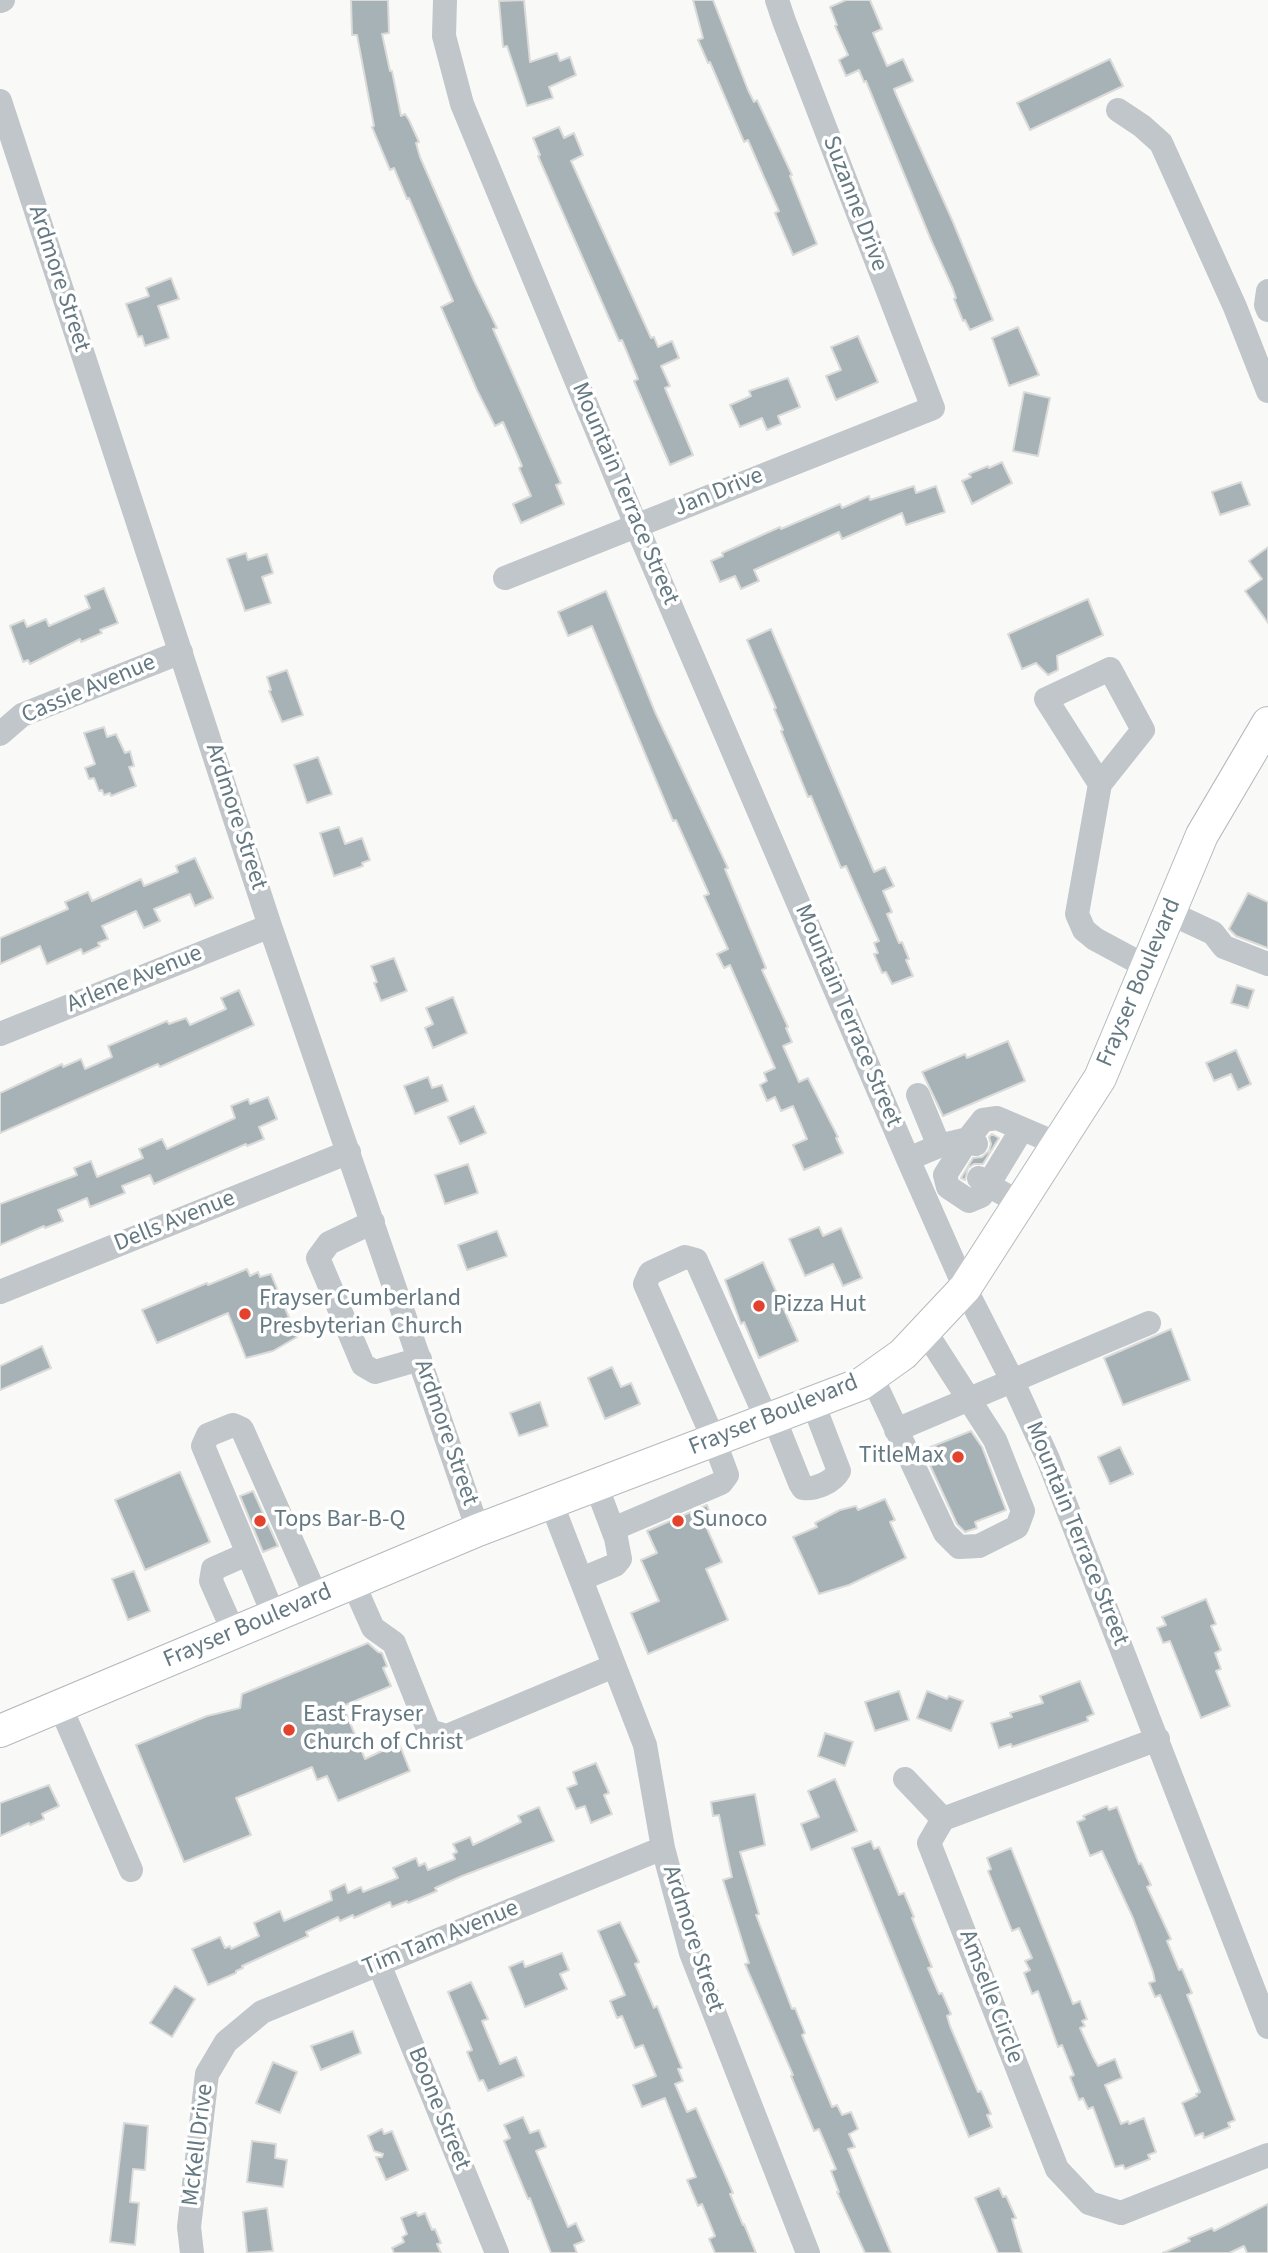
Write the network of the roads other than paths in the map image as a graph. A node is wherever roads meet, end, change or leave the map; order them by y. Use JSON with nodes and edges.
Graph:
{"nodes":[{"id":1,"x":445,"y":0,"type":"edge"},
{"id":2,"x":778,"y":0,"type":"edge"},
{"id":3,"x":0,"y":102,"type":"edge"},
{"id":4,"x":1118,"y":110,"type":"dead end"},
{"id":5,"x":1268,"y":291,"type":"edge"},
{"id":6,"x":1268,"y":310,"type":"edge"},
{"id":7,"x":1268,"y":391,"type":"edge"},
{"id":8,"x":933,"y":408,"type":"joint"},
{"id":9,"x":636,"y":525,"type":"junction"},
{"id":10,"x":505,"y":578,"type":"dead end"},
{"id":11,"x":181,"y":652,"type":"junction"},
{"id":12,"x":1267,"y":727,"type":"edge"},
{"id":13,"x":0,"y":734,"type":"edge"},
{"id":14,"x":1100,"y":784,"type":"junction"},
{"id":15,"x":1170,"y":912,"type":"junction"},
{"id":16,"x":270,"y":926,"type":"junction"},
{"id":17,"x":1268,"y":964,"type":"edge"},
{"id":18,"x":1147,"y":967,"type":"junction"},
{"id":19,"x":0,"y":1034,"type":"edge"},
{"id":20,"x":918,"y":1095,"type":"dead end"},
{"id":21,"x":1022,"y":1129,"type":"junction"},
{"id":22,"x":1058,"y":1144,"type":"junction"},
{"id":23,"x":985,"y":1150,"type":"junction"},
{"id":24,"x":349,"y":1152,"type":"junction"},
{"id":25,"x":908,"y":1159,"type":"junction"},
{"id":26,"x":964,"y":1168,"type":"junction"},
{"id":27,"x":1020,"y":1203,"type":"junction"},
{"id":28,"x":373,"y":1222,"type":"junction"},
{"id":29,"x":965,"y":1288,"type":"junction"},
{"id":30,"x":0,"y":1292,"type":"edge"},
{"id":31,"x":1149,"y":1323,"type":"dead end"},
{"id":32,"x":925,"y":1331,"type":"junction"},
{"id":33,"x":420,"y":1359,"type":"junction"},
{"id":34,"x":872,"y":1377,"type":"junction"},
{"id":35,"x":1012,"y":1380,"type":"junction"},
{"id":36,"x":969,"y":1399,"type":"junction"},
{"id":37,"x":813,"y":1403,"type":"junction"},
{"id":38,"x":770,"y":1419,"type":"junction"},
{"id":39,"x":896,"y":1430,"type":"junction"},
{"id":40,"x":714,"y":1440,"type":"junction"},
{"id":41,"x":1040,"y":1441,"type":"junction"},
{"id":42,"x":1002,"y":1457,"type":"junction"},
{"id":43,"x":596,"y":1485,"type":"junction"},
{"id":44,"x":551,"y":1502,"type":"junction"},
{"id":45,"x":613,"y":1529,"type":"junction"},
{"id":46,"x":478,"y":1531,"type":"junction"},
{"id":47,"x":247,"y":1554,"type":"junction"},
{"id":48,"x":581,"y":1579,"type":"junction"},
{"id":49,"x":353,"y":1583,"type":"junction"},
{"id":50,"x":317,"y":1598,"type":"junction"},
{"id":51,"x":274,"y":1616,"type":"junction"},
{"id":52,"x":234,"y":1633,"type":"junction"},
{"id":53,"x":614,"y":1666,"type":"junction"},
{"id":54,"x":60,"y":1706,"type":"junction"},
{"id":55,"x":0,"y":1731,"type":"edge"},
{"id":56,"x":1157,"y":1739,"type":"junction"},
{"id":57,"x":905,"y":1779,"type":"dead end"},
{"id":58,"x":943,"y":1819,"type":"junction"},
{"id":59,"x":663,"y":1848,"type":"junction"},
{"id":60,"x":131,"y":1870,"type":"dead end"},
{"id":61,"x":379,"y":1964,"type":"junction"},
{"id":62,"x":1268,"y":2027,"type":"edge"},
{"id":63,"x":226,"y":2042,"type":"joint"},
{"id":64,"x":1268,"y":2155,"type":"edge"},
{"id":65,"x":192,"y":2253,"type":"edge"},
{"id":66,"x":497,"y":2253,"type":"edge"},
{"id":67,"x":808,"y":2253,"type":"edge"}],
"edges":[{"from":1,"to":9,"type":"street","name":"Mountain Terrace Street"},
{"from":2,"to":8,"type":"street","name":"Suzanne Drive"},
{"from":3,"to":11,"type":"street","name":"Ardmore Street"},
{"from":4,"to":7,"type":"street"},
{"from":5,"to":6,"type":"street"},
{"from":8,"to":9,"type":"street","name":"Jan Drive"},
{"from":9,"to":10,"type":"street","name":"Jan Drive"},
{"from":9,"to":25,"type":"street","name":"Mountain Terrace Street"},
{"from":11,"to":13,"type":"street","name":"Cassie Avenue"},
{"from":11,"to":16,"type":"street","name":"Ardmore Street"},
{"from":12,"to":15,"type":"main road","name":"Frayser Boulevard"},
{"from":14,"to":14,"type":"street"},
{"from":14,"to":18,"type":"street"},
{"from":15,"to":17,"type":"street"},
{"from":15,"to":18,"type":"main road","name":"Frayser Boulevard"},
{"from":16,"to":19,"type":"street","name":"Arlene Avenue"},
{"from":16,"to":24,"type":"street","name":"Ardmore Street"},
{"from":18,"to":22,"type":"main road","name":"Frayser Boulevard"},
{"from":20,"to":26,"type":"street"},
{"from":21,"to":22,"type":"street"},
{"from":21,"to":23,"type":"street"},
{"from":21,"to":23,"type":"street"},
{"from":22,"to":27,"type":"main road","name":"Frayser Boulevard"},
{"from":23,"to":26,"type":"street"},
{"from":23,"to":26,"type":"street"},
{"from":24,"to":28,"type":"street","name":"Ardmore Street"},
{"from":24,"to":30,"type":"street","name":"Dells Avenue"},
{"from":25,"to":26,"type":"street"},
{"from":25,"to":29,"type":"street","name":"Mountain Terrace Street"},
{"from":26,"to":27,"type":"street"},
{"from":27,"to":29,"type":"main road","name":"Frayser Boulevard"},
{"from":28,"to":33,"type":"street","name":"Ardmore Street"},
{"from":28,"to":33,"type":"street"},
{"from":29,"to":32,"type":"main road","name":"Frayser Boulevard"},
{"from":29,"to":35,"type":"street","name":"Mountain Terrace Street"},
{"from":31,"to":35,"type":"street"},
{"from":32,"to":34,"type":"main road","name":"Frayser Boulevard"},
{"from":32,"to":36,"type":"street"},
{"from":33,"to":46,"type":"street","name":"Ardmore Street"},
{"from":34,"to":37,"type":"main road","name":"Frayser Boulevard"},
{"from":34,"to":39,"type":"street"},
{"from":35,"to":36,"type":"street"},
{"from":35,"to":41,"type":"street","name":"Mountain Terrace Street"},
{"from":36,"to":39,"type":"street"},
{"from":36,"to":42,"type":"street"},
{"from":37,"to":38,"type":"main road","name":"Frayser Boulevard"},
{"from":37,"to":38,"type":"street"},
{"from":38,"to":40,"type":"main road","name":"Frayser Boulevard"},
{"from":38,"to":40,"type":"street"},
{"from":39,"to":42,"type":"street"},
{"from":40,"to":43,"type":"main road","name":"Frayser Boulevard"},
{"from":40,"to":45,"type":"street"},
{"from":41,"to":42,"type":"street"},
{"from":41,"to":56,"type":"street","name":"Mountain Terrace Street"},
{"from":43,"to":44,"type":"main road","name":"Frayser Boulevard"},
{"from":43,"to":45,"type":"street"},
{"from":44,"to":46,"type":"main road","name":"Frayser Boulevard"},
{"from":44,"to":48,"type":"street","name":"Ardmore Street"},
{"from":45,"to":48,"type":"street"},
{"from":46,"to":49,"type":"main road","name":"Frayser Boulevard"},
{"from":47,"to":50,"type":"street"},
{"from":47,"to":51,"type":"street"},
{"from":47,"to":52,"type":"street"},
{"from":48,"to":53,"type":"street","name":"Ardmore Street"},
{"from":49,"to":50,"type":"main road","name":"Frayser Boulevard"},
{"from":49,"to":53,"type":"street"},
{"from":50,"to":51,"type":"main road","name":"Frayser Boulevard"},
{"from":51,"to":52,"type":"main road","name":"Frayser Boulevard"},
{"from":52,"to":54,"type":"main road","name":"Frayser Boulevard"},
{"from":53,"to":59,"type":"street","name":"Ardmore Street"},
{"from":54,"to":55,"type":"main road","name":"Frayser Boulevard"},
{"from":54,"to":60,"type":"street"},
{"from":56,"to":58,"type":"street"},
{"from":56,"to":62,"type":"street","name":"Mountain Terrace Street"},
{"from":57,"to":58,"type":"street"},
{"from":58,"to":64,"type":"street","name":"Amselle Circle"},
{"from":59,"to":61,"type":"street","name":"Tim Tam Avenue"},
{"from":59,"to":67,"type":"street","name":"Ardmore Street"},
{"from":61,"to":63,"type":"street","name":"Tim Tam Avenue"},
{"from":61,"to":66,"type":"street","name":"Boone Street"},
{"from":63,"to":65,"type":"street","name":"McKell Drive"}]}
